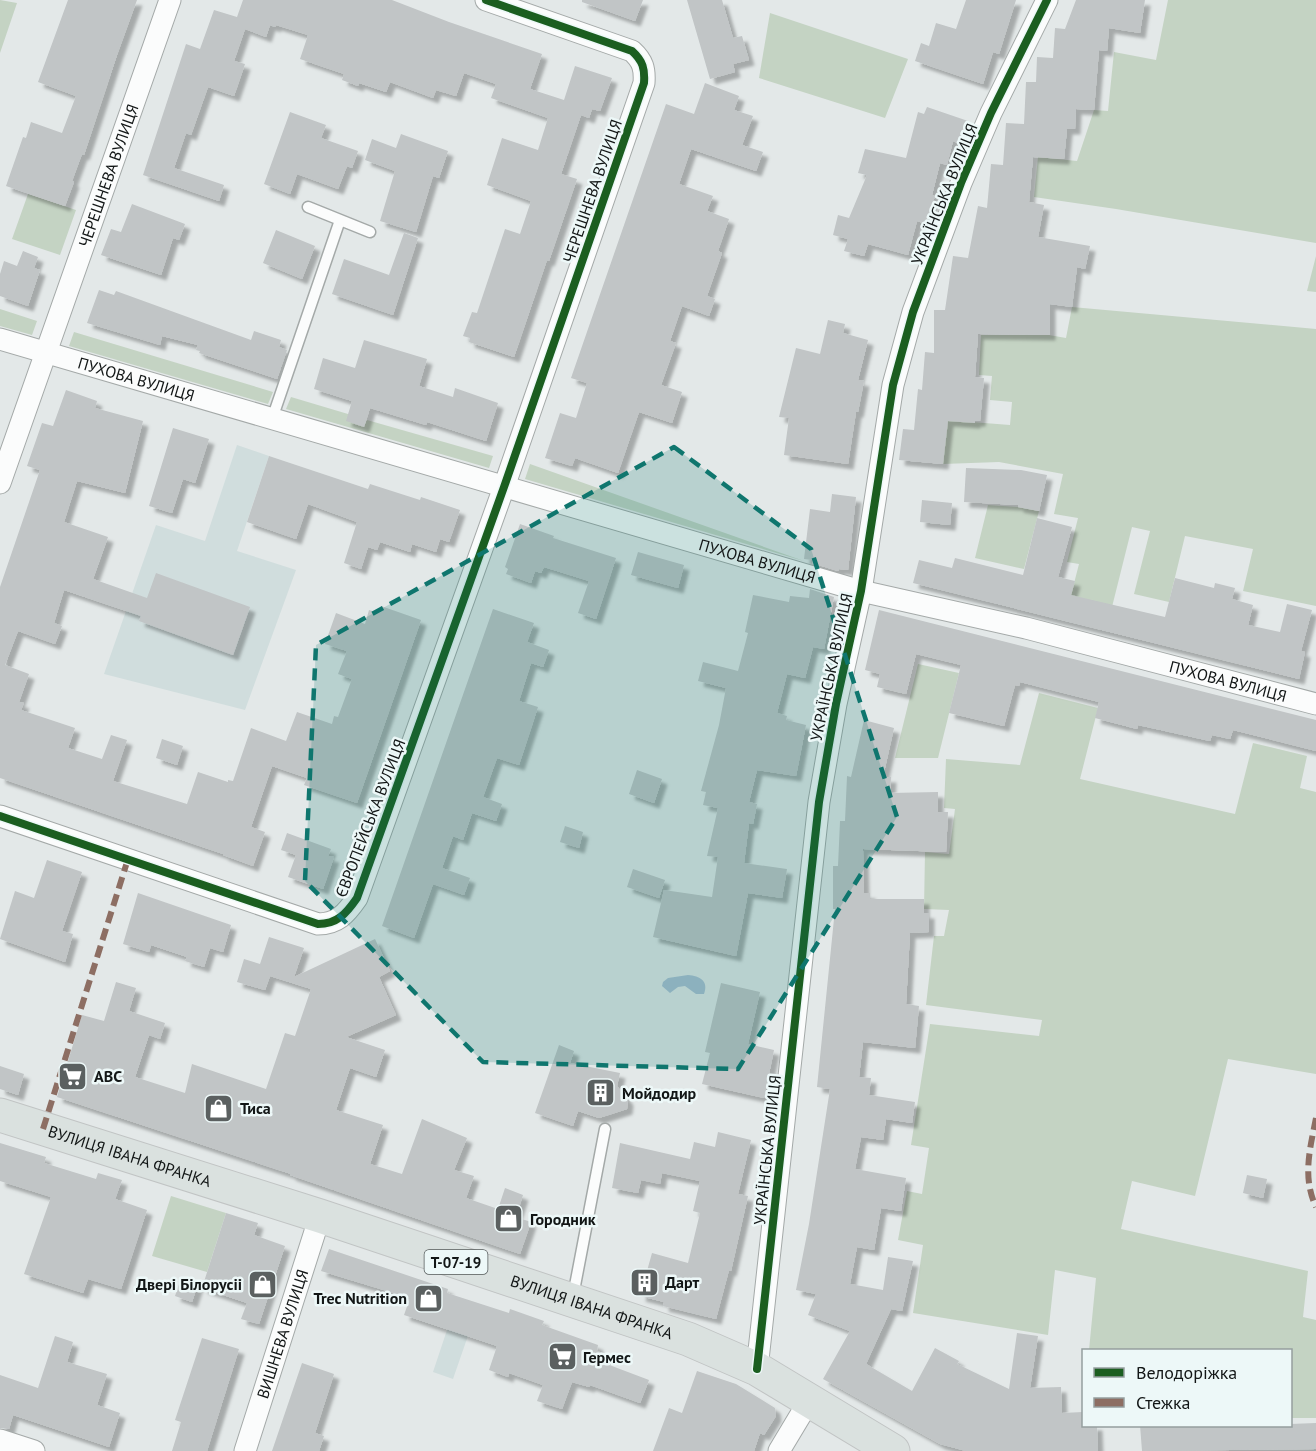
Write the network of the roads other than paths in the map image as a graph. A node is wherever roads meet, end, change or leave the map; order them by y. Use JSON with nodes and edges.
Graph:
{"nodes":[{"id":1,"x":170,"y":0,"type":"edge"},
{"id":2,"x":486,"y":0,"type":"edge"},
{"id":3,"x":1047,"y":0,"type":"edge"},
{"id":4,"x":308,"y":207,"type":"dead end"},
{"id":5,"x":340,"y":220,"type":"junction"},
{"id":6,"x":370,"y":232,"type":"dead end"},
{"id":7,"x":0,"y":339,"type":"edge"},
{"id":8,"x":45,"y":352,"type":"junction"},
{"id":9,"x":272,"y":419,"type":"junction"},
{"id":10,"x":0,"y":483,"type":"edge"},
{"id":11,"x":504,"y":487,"type":"junction"},
{"id":12,"x":861,"y":591,"type":"junction"},
{"id":13,"x":1316,"y":704,"type":"edge"},
{"id":14,"x":0,"y":816,"type":"edge"},
{"id":15,"x":0,"y":1115,"type":"edge"},
{"id":16,"x":605,"y":1129,"type":"dead end"},
{"id":17,"x":320,"y":1216,"type":"junction"},
{"id":18,"x":572,"y":1300,"type":"junction"},
{"id":19,"x":757,"y":1369,"type":"junction"},
{"id":20,"x":809,"y":1401,"type":"junction"},
{"id":21,"x":0,"y":1440,"type":"edge"},
{"id":22,"x":34,"y":1451,"type":"edge"},
{"id":23,"x":245,"y":1451,"type":"edge"},
{"id":24,"x":779,"y":1451,"type":"edge"},
{"id":25,"x":893,"y":1451,"type":"edge"}],
"edges":[{"from":1,"to":8,"type":"street","name":"ЧЕРЕШНЕВА ВУЛИЦЯ"},
{"from":2,"to":11,"type":"street","name":"ЧЕРЕШНЕВА ВУЛИЦЯ"},
{"from":3,"to":12,"type":"street","name":"УКРАЇНСЬКА ВУЛИЦЯ"},
{"from":4,"to":5,"type":"lane"},
{"from":5,"to":6,"type":"lane"},
{"from":5,"to":9,"type":"lane"},
{"from":7,"to":8,"type":"street","name":"ПУХОВА ВУЛИЦЯ"},
{"from":8,"to":9,"type":"street","name":"ПУХОВА ВУЛИЦЯ"},
{"from":8,"to":10,"type":"street"},
{"from":9,"to":11,"type":"street","name":"ПУХОВА ВУЛИЦЯ"},
{"from":11,"to":12,"type":"street","name":"ПУХОВА ВУЛИЦЯ"},
{"from":11,"to":14,"type":"street","name":"ЄВРОПЕЙСЬКА ВУЛИЦЯ"},
{"from":12,"to":13,"type":"street","name":"ПУХОВА ВУЛИЦЯ"},
{"from":12,"to":19,"type":"street","name":"УКРАЇНСЬКА ВУЛИЦЯ"},
{"from":15,"to":17,"type":"main road","name":"ВУЛИЦЯ ІВАНА ФРАНКА","number":"Т-07-19"},
{"from":16,"to":18,"type":"lane"},
{"from":17,"to":18,"type":"main road","name":"ВУЛИЦЯ ІВАНА ФРАНКА","number":"Т-07-19"},
{"from":17,"to":23,"type":"street","name":"ВИШНЕВА ВУЛИЦЯ"},
{"from":18,"to":19,"type":"main road","name":"ВУЛИЦЯ ІВАНА ФРАНКА","number":"Т-07-19"},
{"from":19,"to":20,"type":"main road","name":"ВУЛИЦЯ ІВАНА ФРАНКА","number":"Т-07-19"},
{"from":20,"to":24,"type":"street"},
{"from":20,"to":25,"type":"main road","name":"ВУЛИЦЯ ІВАНА ФРАНКА","number":"Т-07-19"},
{"from":21,"to":22,"type":"street"}]}
